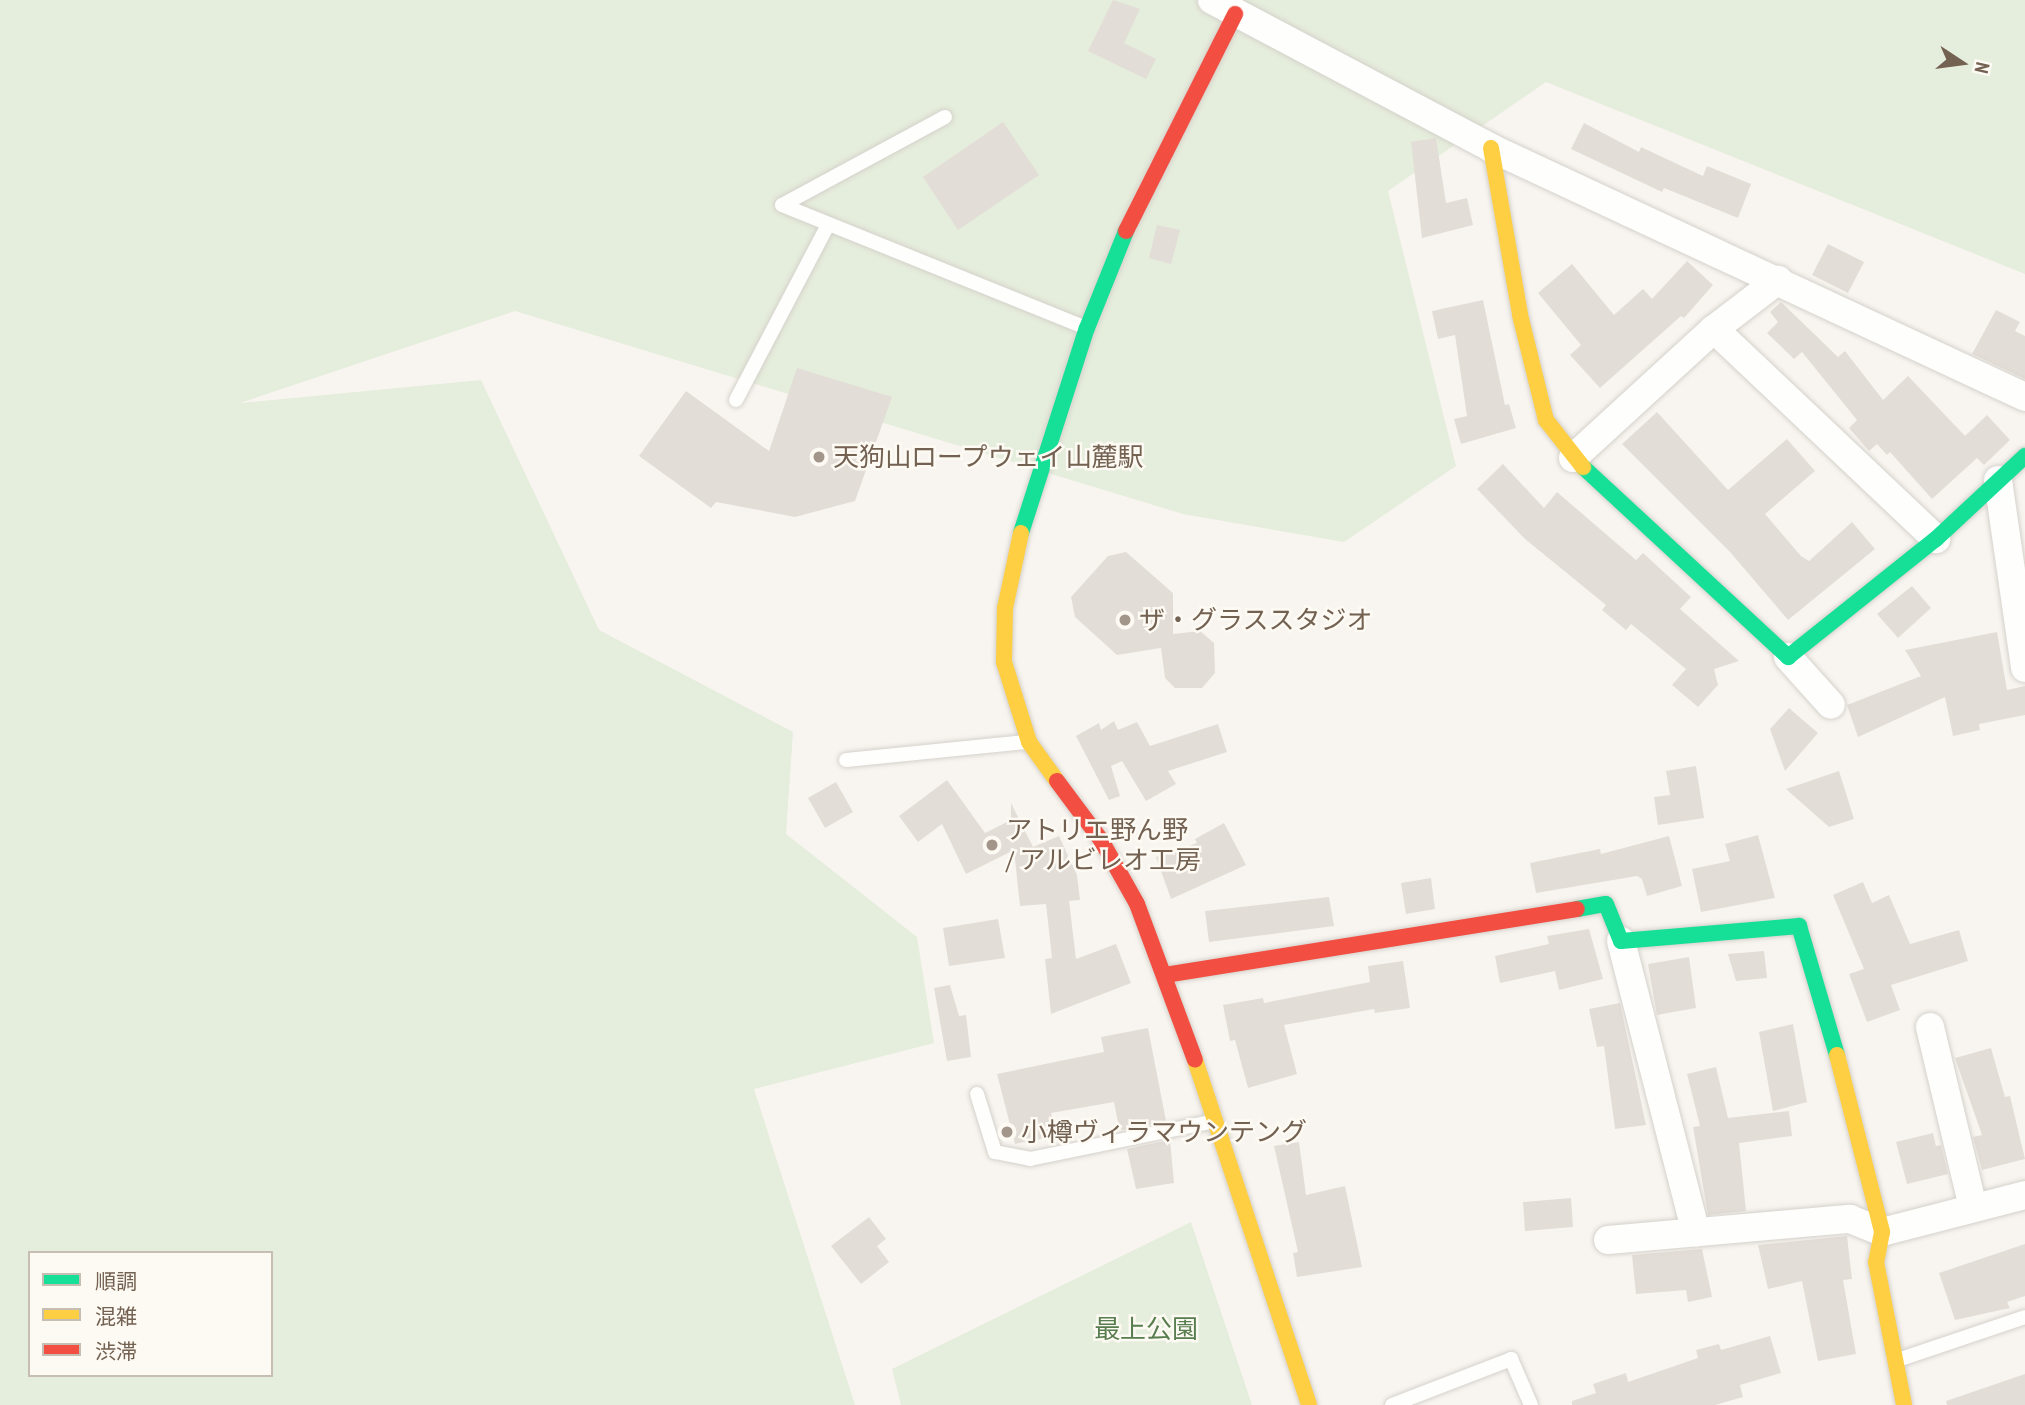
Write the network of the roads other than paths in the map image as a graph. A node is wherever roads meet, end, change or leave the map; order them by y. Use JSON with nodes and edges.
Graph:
{"nodes":[{"id":1,"x":1223,"y":7,"type":"edge"},
{"id":2,"x":945,"y":117,"type":"dead end"},
{"id":3,"x":1491,"y":148,"type":"junction"},
{"id":4,"x":828,"y":225,"type":"junction"},
{"id":5,"x":1778,"y":280,"type":"junction"},
{"id":6,"x":1087,"y":328,"type":"junction"},
{"id":7,"x":1714,"y":329,"type":"junction"},
{"id":8,"x":2025,"y":397,"type":"edge"},
{"id":9,"x":736,"y":400,"type":"dead end"},
{"id":10,"x":2025,"y":456,"type":"edge"},
{"id":11,"x":1573,"y":458,"type":"junction"},
{"id":12,"x":1998,"y":480,"type":"junction"},
{"id":13,"x":1936,"y":539,"type":"junction"},
{"id":14,"x":1788,"y":657,"type":"junction"},
{"id":15,"x":2025,"y":668,"type":"edge"},
{"id":16,"x":1831,"y":705,"type":"dead end"},
{"id":17,"x":1029,"y":742,"type":"junction"},
{"id":18,"x":846,"y":760,"type":"dead end"},
{"id":19,"x":1621,"y":941,"type":"junction"},
{"id":20,"x":1165,"y":975,"type":"junction"},
{"id":21,"x":1930,"y":1027,"type":"dead end"},
{"id":22,"x":977,"y":1094,"type":"dead end"},
{"id":23,"x":1215,"y":1121,"type":"junction"},
{"id":24,"x":2025,"y":1195,"type":"edge"},
{"id":25,"x":1973,"y":1208,"type":"junction"},
{"id":26,"x":1882,"y":1232,"type":"junction"},
{"id":27,"x":1696,"y":1233,"type":"junction"},
{"id":28,"x":1608,"y":1240,"type":"dead end"},
{"id":29,"x":2025,"y":1317,"type":"edge"},
{"id":30,"x":1897,"y":1361,"type":"junction"},
{"id":31,"x":1309,"y":1405,"type":"edge"},
{"id":32,"x":1392,"y":1405,"type":"edge"},
{"id":33,"x":1531,"y":1405,"type":"edge"},
{"id":34,"x":1904,"y":1405,"type":"edge"}],
"edges":[{"from":1,"to":3,"type":"street"},
{"from":1,"to":6,"type":"street"},
{"from":2,"to":4,"type":"lane"},
{"from":3,"to":5,"type":"street"},
{"from":3,"to":11,"type":"street"},
{"from":4,"to":6,"type":"lane"},
{"from":4,"to":9,"type":"lane"},
{"from":5,"to":7,"type":"street"},
{"from":5,"to":8,"type":"street"},
{"from":6,"to":17,"type":"street"},
{"from":7,"to":11,"type":"street"},
{"from":7,"to":13,"type":"street"},
{"from":10,"to":12,"type":"street"},
{"from":11,"to":14,"type":"street"},
{"from":12,"to":13,"type":"street"},
{"from":12,"to":15,"type":"street"},
{"from":13,"to":14,"type":"street"},
{"from":14,"to":16,"type":"street"},
{"from":17,"to":18,"type":"lane"},
{"from":17,"to":20,"type":"street"},
{"from":19,"to":20,"type":"street"},
{"from":19,"to":26,"type":"street"},
{"from":19,"to":27,"type":"street"},
{"from":20,"to":23,"type":"street"},
{"from":21,"to":25,"type":"street"},
{"from":22,"to":23,"type":"lane"},
{"from":23,"to":31,"type":"street"},
{"from":24,"to":25,"type":"street"},
{"from":25,"to":26,"type":"street"},
{"from":26,"to":27,"type":"street"},
{"from":26,"to":30,"type":"street"},
{"from":27,"to":28,"type":"street"},
{"from":29,"to":30,"type":"lane"},
{"from":30,"to":34,"type":"street"},
{"from":32,"to":33,"type":"lane"}]}
